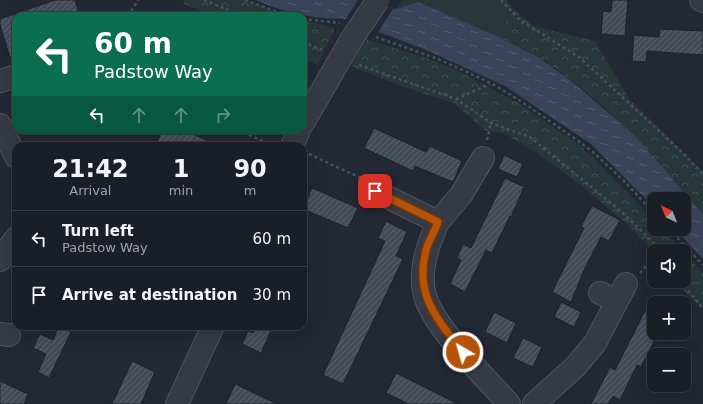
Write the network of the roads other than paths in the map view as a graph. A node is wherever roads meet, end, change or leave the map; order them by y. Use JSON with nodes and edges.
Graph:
{"nodes":[{"id":1,"x":378,"y":0,"type":"edge"},
{"id":2,"x":12,"y":77,"type":"edge"},
{"id":3,"x":0,"y":81,"type":"edge"},
{"id":4,"x":307,"y":116,"type":"edge"},
{"id":5,"x":0,"y":125,"type":"edge"},
{"id":6,"x":12,"y":150,"type":"edge"},
{"id":7,"x":483,"y":158,"type":"dead end"},
{"id":8,"x":375,"y":191,"type":"road end"},
{"id":9,"x":438,"y":222,"type":"junction"},
{"id":10,"x":12,"y":244,"type":"edge"},
{"id":11,"x":0,"y":260,"type":"edge"},
{"id":12,"x":614,"y":293,"type":"dead end"},
{"id":13,"x":211,"y":330,"type":"edge"},
{"id":14,"x":177,"y":404,"type":"edge"},
{"id":15,"x":509,"y":404,"type":"edge"},
{"id":16,"x":534,"y":404,"type":"edge"}],
"edges":[{"from":1,"to":4,"type":"street","bridge":true},
{"from":2,"to":3,"type":"street"},
{"from":5,"to":6,"type":"street"},
{"from":7,"to":9,"type":"street"},
{"from":8,"to":9,"type":"street"},
{"from":9,"to":15,"type":"street"},
{"from":10,"to":11,"type":"street"},
{"from":12,"to":16,"type":"street"},
{"from":13,"to":14,"type":"street"}]}
